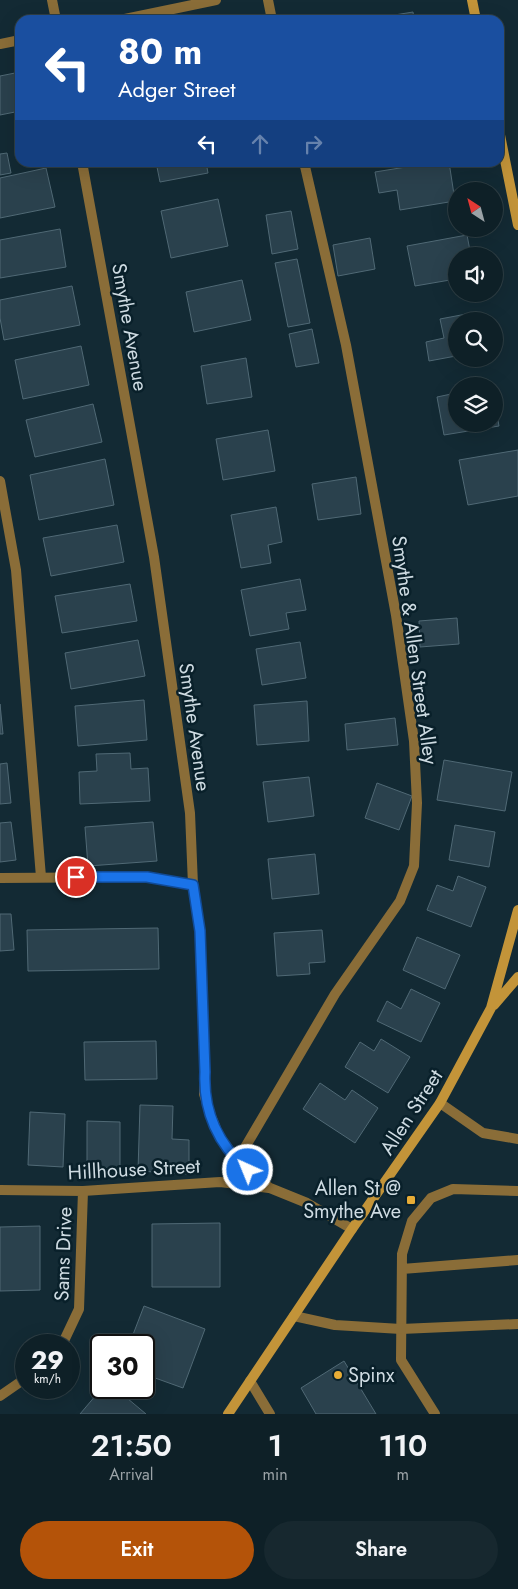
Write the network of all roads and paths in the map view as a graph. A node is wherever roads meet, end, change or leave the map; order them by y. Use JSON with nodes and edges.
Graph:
{"nodes":[{"id":1,"x":52,"y":0,"type":"edge"},
{"id":2,"x":216,"y":0,"type":"edge"},
{"id":3,"x":268,"y":0,"type":"edge"},
{"id":4,"x":472,"y":0,"type":"edge"},
{"id":5,"x":55,"y":15,"type":"edge"},
{"id":6,"x":144,"y":15,"type":"edge"},
{"id":7,"x":271,"y":15,"type":"edge"},
{"id":8,"x":475,"y":15,"type":"edge"},
{"id":9,"x":15,"y":41,"type":"edge"},
{"id":10,"x":0,"y":44,"type":"edge"},
{"id":11,"x":504,"y":155,"type":"edge"},
{"id":12,"x":83,"y":167,"type":"edge"},
{"id":13,"x":305,"y":167,"type":"edge"},
{"id":14,"x":518,"y":225,"type":"edge"},
{"id":15,"x":0,"y":481,"type":"edge"},
{"id":16,"x":41,"y":876,"type":"junction"},
{"id":17,"x":0,"y":878,"type":"edge"},
{"id":18,"x":193,"y":885,"type":"junction"},
{"id":19,"x":518,"y":910,"type":"edge"},
{"id":20,"x":518,"y":977,"type":"edge"},
{"id":21,"x":492,"y":1008,"type":"junction"},
{"id":22,"x":440,"y":1103,"type":"junction"},
{"id":23,"x":518,"y":1139,"type":"edge"},
{"id":24,"x":237,"y":1161,"type":"junction"},
{"id":25,"x":270,"y":1188,"type":"junction"},
{"id":26,"x":0,"y":1190,"type":"edge"},
{"id":27,"x":83,"y":1191,"type":"junction"},
{"id":28,"x":518,"y":1191,"type":"edge"},
{"id":29,"x":352,"y":1230,"type":"junction"},
{"id":30,"x":518,"y":1260,"type":"edge"},
{"id":31,"x":402,"y":1269,"type":"junction"},
{"id":32,"x":294,"y":1316,"type":"junction"},
{"id":33,"x":518,"y":1324,"type":"edge"},
{"id":34,"x":401,"y":1329,"type":"junction"},
{"id":35,"x":67,"y":1334,"type":"edge"},
{"id":36,"x":250,"y":1382,"type":"junction"},
{"id":37,"x":15,"y":1386,"type":"edge"},
{"id":38,"x":0,"y":1396,"type":"edge"},
{"id":39,"x":228,"y":1414,"type":"edge"},
{"id":40,"x":270,"y":1414,"type":"edge"},
{"id":41,"x":436,"y":1414,"type":"edge"}],
"edges":[{"from":1,"to":5,"type":"street"},
{"from":2,"to":6,"type":"street"},
{"from":3,"to":7,"type":"street"},
{"from":4,"to":8,"type":"street"},
{"from":9,"to":10,"type":"street"},
{"from":11,"to":14,"type":"street"},
{"from":12,"to":18,"type":"street","name":"Smythe Avenue"},
{"from":13,"to":24,"type":"street","name":"Smythe & Allen Street Alley"},
{"from":15,"to":16,"type":"street"},
{"from":16,"to":17,"type":"street"},
{"from":16,"to":18,"type":"street"},
{"from":18,"to":24,"type":"street","name":"Smythe Avenue"},
{"from":19,"to":21,"type":"street","name":"Allen Street"},
{"from":20,"to":21,"type":"street"},
{"from":21,"to":22,"type":"street","name":"Allen Street"},
{"from":22,"to":23,"type":"street"},
{"from":22,"to":29,"type":"street","name":"Allen Street"},
{"from":24,"to":25,"type":"street","name":"Smythe Avenue"},
{"from":25,"to":27,"type":"street","name":"Hillhouse Street"},
{"from":25,"to":29,"type":"street","name":"Smythe Avenue"},
{"from":26,"to":27,"type":"street","name":"Hillhouse Street"},
{"from":27,"to":35,"type":"street","name":"Sams Drive"},
{"from":28,"to":31,"type":"street"},
{"from":29,"to":32,"type":"street","name":"Allen Street"},
{"from":30,"to":31,"type":"street"},
{"from":31,"to":34,"type":"street"},
{"from":32,"to":34,"type":"street"},
{"from":32,"to":36,"type":"street","name":"Allen Street"},
{"from":33,"to":34,"type":"street"},
{"from":34,"to":41,"type":"street"},
{"from":36,"to":39,"type":"street","name":"Allen Street"},
{"from":36,"to":40,"type":"street"},
{"from":37,"to":38,"type":"street"}]}
